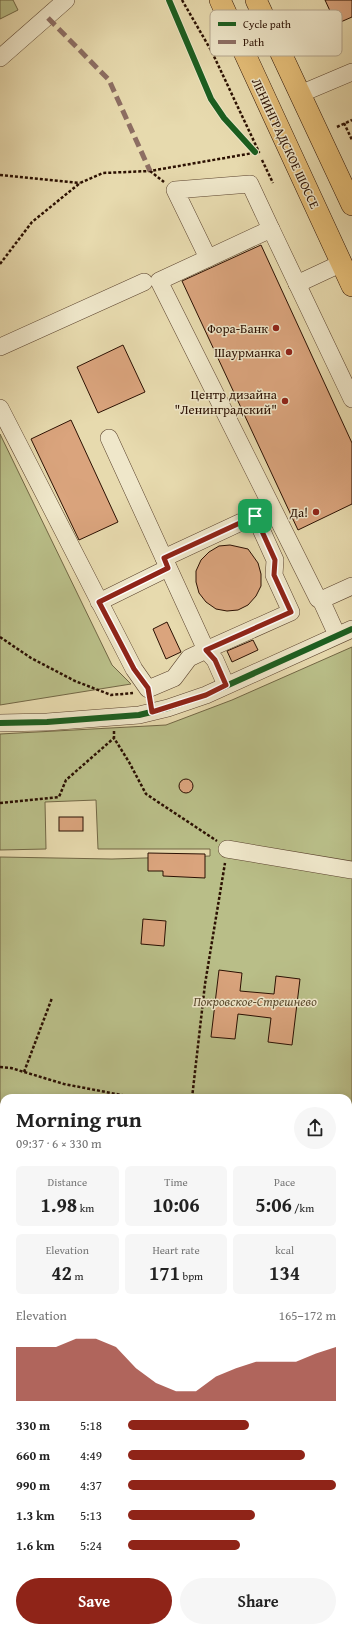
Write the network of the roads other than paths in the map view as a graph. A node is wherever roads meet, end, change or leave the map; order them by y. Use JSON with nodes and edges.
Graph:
{"nodes":[{"id":1,"x":66,"y":0,"type":"edge"},
{"id":2,"x":220,"y":0,"type":"edge"},
{"id":3,"x":256,"y":0,"type":"edge"},
{"id":4,"x":225,"y":10,"type":"edge"},
{"id":5,"x":261,"y":10,"type":"edge"},
{"id":6,"x":246,"y":56,"type":"edge"},
{"id":7,"x":282,"y":56,"type":"edge"},
{"id":8,"x":0,"y":58,"type":"edge"},
{"id":9,"x":352,"y":72,"type":"edge"},
{"id":10,"x":300,"y":94,"type":"junction"},
{"id":11,"x":352,"y":205,"type":"edge"},
{"id":12,"x":271,"y":229,"type":"junction"},
{"id":13,"x":208,"y":258,"type":"junction"},
{"id":14,"x":342,"y":263,"type":"junction"},
{"id":15,"x":144,"y":282,"type":"dead end"},
{"id":16,"x":297,"y":284,"type":"junction"},
{"id":17,"x":352,"y":286,"type":"edge"},
{"id":18,"x":0,"y":347,"type":"edge"},
{"id":19,"x":352,"y":399,"type":"edge"},
{"id":20,"x":0,"y":408,"type":"edge"},
{"id":21,"x":108,"y":438,"type":"dead end"},
{"id":22,"x":273,"y":507,"type":"junction"},
{"id":23,"x":255,"y":516,"type":"junction"},
{"id":24,"x":166,"y":563,"type":"junction"},
{"id":25,"x":352,"y":586,"type":"edge"},
{"id":26,"x":321,"y":600,"type":"junction"},
{"id":27,"x":99,"y":602,"type":"junction"},
{"id":28,"x":345,"y":632,"type":"edge"},
{"id":29,"x":206,"y":650,"type":"junction"},
{"id":30,"x":226,"y":685,"type":"junction"},
{"id":31,"x":148,"y":690,"type":"junction"},
{"id":32,"x":152,"y":712,"type":"junction"},
{"id":33,"x":0,"y":723,"type":"edge"},
{"id":34,"x":227,"y":849,"type":"road end"},
{"id":35,"x":352,"y":870,"type":"edge"}],
"edges":[{"from":1,"to":8,"type":"street"},
{"from":2,"to":4,"type":"main road","name":"ЛЕНИНГРАДСКОЕ ШОССЕ"},
{"from":3,"to":5,"type":"main road"},
{"from":6,"to":14,"type":"main road","name":"ЛЕНИНГРАДСКОЕ ШОССЕ"},
{"from":7,"to":10,"type":"main road"},
{"from":9,"to":10,"type":"street"},
{"from":10,"to":11,"type":"main road"},
{"from":12,"to":13,"type":"street"},
{"from":12,"to":13,"type":"street"},
{"from":12,"to":16,"type":"street"},
{"from":13,"to":22,"type":"street"},
{"from":14,"to":16,"type":"street"},
{"from":14,"to":17,"type":"main road","name":"ЛЕНИНГРАДСКОЕ ШОССЕ"},
{"from":15,"to":18,"type":"street"},
{"from":16,"to":19,"type":"street"},
{"from":20,"to":27,"type":"street"},
{"from":21,"to":24,"type":"street"},
{"from":22,"to":23,"type":"street"},
{"from":22,"to":26,"type":"street"},
{"from":23,"to":24,"type":"street"},
{"from":23,"to":29,"type":"street"},
{"from":24,"to":27,"type":"street"},
{"from":24,"to":29,"type":"street"},
{"from":25,"to":26,"type":"street"},
{"from":26,"to":28,"type":"street"},
{"from":27,"to":31,"type":"street"},
{"from":28,"to":30,"type":"street"},
{"from":29,"to":30,"type":"street"},
{"from":29,"to":31,"type":"street"},
{"from":30,"to":32,"type":"street"},
{"from":31,"to":32,"type":"street"},
{"from":32,"to":33,"type":"street"},
{"from":34,"to":35,"type":"street"}]}
